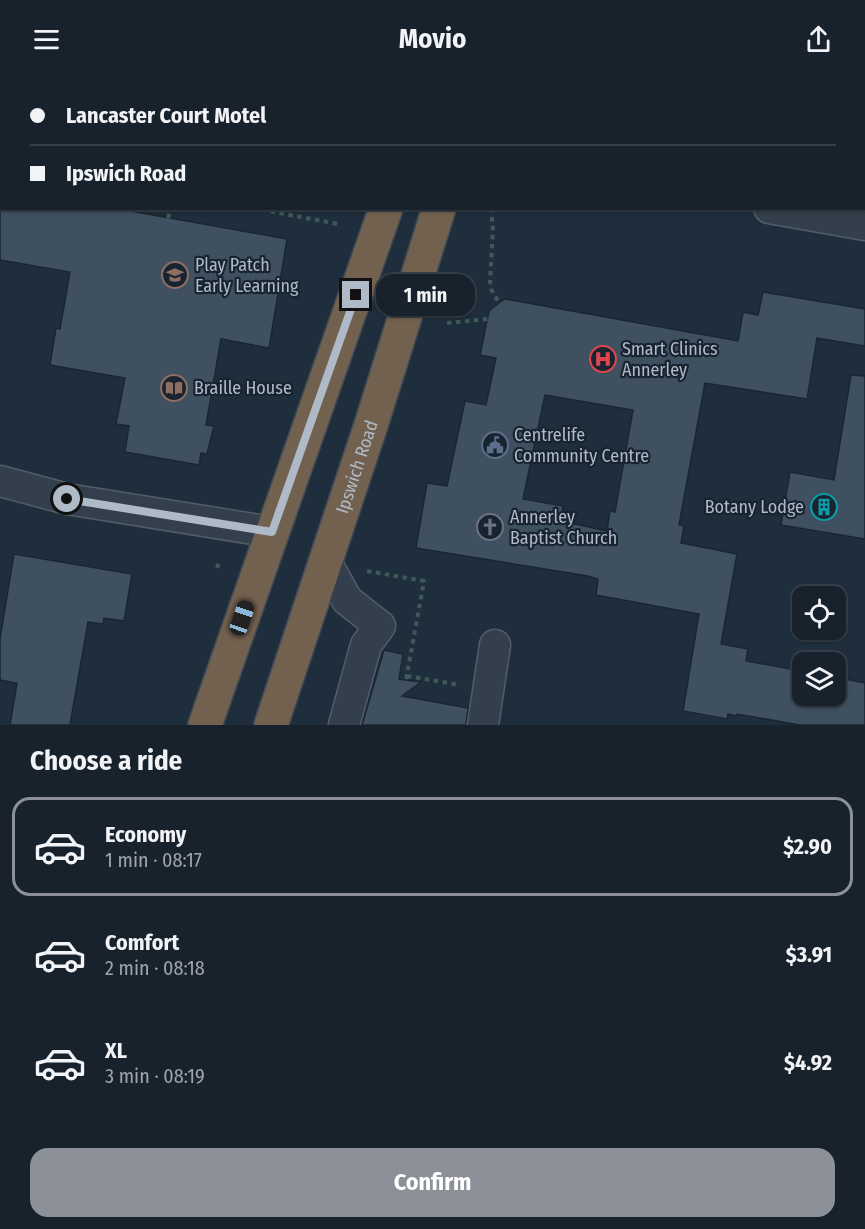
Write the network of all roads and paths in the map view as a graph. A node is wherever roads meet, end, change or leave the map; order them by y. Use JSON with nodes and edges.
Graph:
{"nodes":[{"id":1,"x":170,"y":210,"type":"edge"},
{"id":2,"x":264,"y":210,"type":"edge"},
{"id":3,"x":385,"y":210,"type":"edge"},
{"id":4,"x":491,"y":210,"type":"edge"},
{"id":5,"x":780,"y":210,"type":"edge"},
{"id":6,"x":443,"y":211,"type":"edge"},
{"id":7,"x":168,"y":218,"type":"dead end"},
{"id":8,"x":338,"y":224,"type":"dead end"},
{"id":9,"x":865,"y":225,"type":"edge"},
{"id":10,"x":499,"y":303,"type":"dead end"},
{"id":11,"x":488,"y":319,"type":"dead end"},
{"id":12,"x":447,"y":323,"type":"dead end"},
{"id":13,"x":261,"y":384,"type":"dead end"},
{"id":14,"x":284,"y":394,"type":"dead end"},
{"id":15,"x":0,"y":481,"type":"edge"},
{"id":16,"x":272,"y":532,"type":"junction"},
{"id":17,"x":219,"y":562,"type":"dead end"},
{"id":18,"x":326,"y":562,"type":"junction"},
{"id":19,"x":217,"y":568,"type":"dead end"},
{"id":20,"x":363,"y":571,"type":"dead end"},
{"id":21,"x":495,"y":645,"type":"dead end"},
{"id":22,"x":464,"y":686,"type":"dead end"},
{"id":23,"x":205,"y":725,"type":"edge"},
{"id":24,"x":271,"y":725,"type":"edge"},
{"id":25,"x":344,"y":725,"type":"edge"},
{"id":26,"x":483,"y":725,"type":"edge"}],
"edges":[{"from":1,"to":7,"type":"path"},
{"from":2,"to":8,"type":"path"},
{"from":3,"to":16,"type":"highway"},
{"from":4,"to":10,"type":"path"},
{"from":5,"to":9,"type":"street"},
{"from":6,"to":18,"type":"highway","name":"Ipswich Road"},
{"from":11,"to":12,"type":"path"},
{"from":13,"to":14,"type":"path"},
{"from":15,"to":16,"type":"street"},
{"from":16,"to":23,"type":"highway"},
{"from":17,"to":19,"type":"path"},
{"from":18,"to":24,"type":"highway","name":"Ipswich Road"},
{"from":18,"to":25,"type":"street"},
{"from":20,"to":22,"type":"path"},
{"from":21,"to":26,"type":"street"}]}
